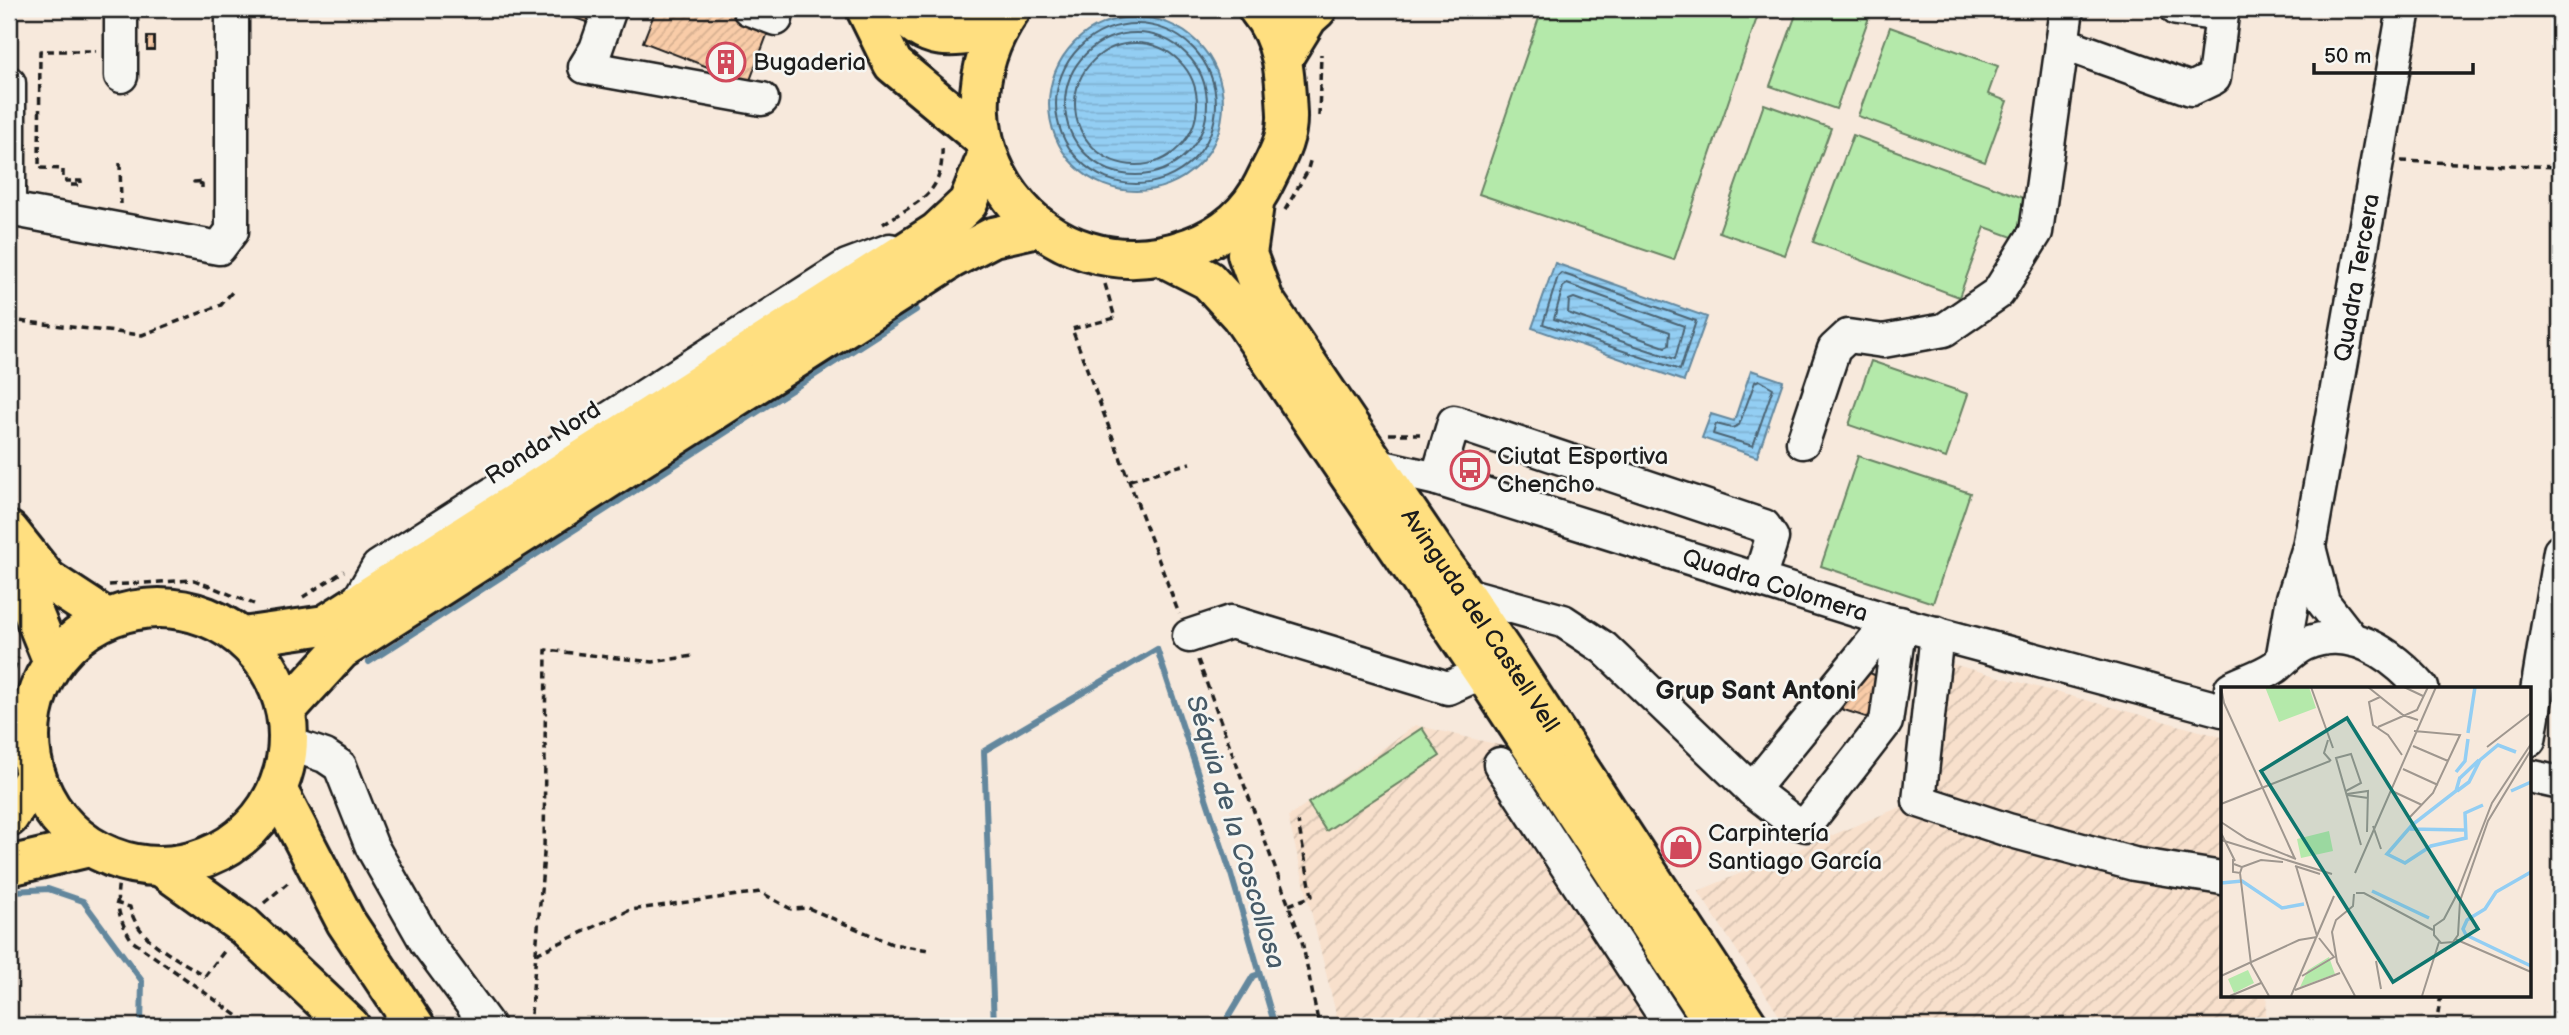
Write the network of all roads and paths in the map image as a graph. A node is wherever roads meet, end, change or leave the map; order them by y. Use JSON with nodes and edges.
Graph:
{"nodes":[{"id":1,"x":121,"y":9,"type":"edge"},
{"id":2,"x":232,"y":9,"type":"edge"},
{"id":3,"x":610,"y":9,"type":"edge"},
{"id":4,"x":866,"y":9,"type":"edge"},
{"id":5,"x":900,"y":9,"type":"edge"},
{"id":6,"x":1258,"y":9,"type":"edge"},
{"id":7,"x":1317,"y":9,"type":"edge"},
{"id":8,"x":2067,"y":9,"type":"edge"},
{"id":9,"x":2177,"y":9,"type":"edge"},
{"id":10,"x":2404,"y":9,"type":"edge"},
{"id":11,"x":2226,"y":12,"type":"edge"},
{"id":12,"x":1004,"y":19,"type":"edge"},
{"id":13,"x":2062,"y":43,"type":"junction"},
{"id":14,"x":1284,"y":56,"type":"junction"},
{"id":15,"x":121,"y":63,"type":"joint"},
{"id":16,"x":9,"y":83,"type":"edge"},
{"id":17,"x":762,"y":99,"type":"dead end"},
{"id":18,"x":937,"y":134,"type":"dead end"},
{"id":19,"x":984,"y":147,"type":"junction"},
{"id":20,"x":2377,"y":160,"type":"junction"},
{"id":21,"x":120,"y":163,"type":"dead end"},
{"id":22,"x":2560,"y":167,"type":"edge"},
{"id":23,"x":205,"y":175,"type":"dead end"},
{"id":24,"x":71,"y":185,"type":"dead end"},
{"id":25,"x":202,"y":188,"type":"dead end"},
{"id":26,"x":1254,"y":204,"type":"junction"},
{"id":27,"x":1038,"y":227,"type":"junction"},
{"id":28,"x":874,"y":229,"type":"dead end"},
{"id":29,"x":121,"y":231,"type":"junction"},
{"id":30,"x":1097,"y":256,"type":"junction"},
{"id":31,"x":1163,"y":257,"type":"junction"},
{"id":32,"x":232,"y":292,"type":"dead end"},
{"id":33,"x":9,"y":320,"type":"edge"},
{"id":34,"x":1803,"y":442,"type":"dead end"},
{"id":35,"x":1190,"y":463,"type":"dead end"},
{"id":36,"x":1376,"y":465,"type":"junction"},
{"id":37,"x":1437,"y":479,"type":"junction"},
{"id":38,"x":1130,"y":480,"type":"junction"},
{"id":39,"x":9,"y":531,"type":"edge"},
{"id":40,"x":2309,"y":547,"type":"junction"},
{"id":41,"x":2560,"y":551,"type":"edge"},
{"id":42,"x":353,"y":565,"type":"dead end"},
{"id":43,"x":9,"y":575,"type":"edge"},
{"id":44,"x":1759,"y":580,"type":"junction"},
{"id":45,"x":1462,"y":593,"type":"junction"},
{"id":46,"x":296,"y":601,"type":"dead end"},
{"id":47,"x":102,"y":602,"type":"junction"},
{"id":48,"x":249,"y":621,"type":"junction"},
{"id":49,"x":1895,"y":622,"type":"junction"},
{"id":50,"x":1937,"y":633,"type":"junction"},
{"id":51,"x":1189,"y":636,"type":"junction"},
{"id":52,"x":2351,"y":638,"type":"junction"},
{"id":53,"x":693,"y":656,"type":"dead end"},
{"id":54,"x":37,"y":658,"type":"junction"},
{"id":55,"x":2276,"y":671,"type":"edge"},
{"id":56,"x":1483,"y":672,"type":"junction"},
{"id":57,"x":9,"y":681,"type":"edge"},
{"id":58,"x":2415,"y":684,"type":"edge"},
{"id":59,"x":2234,"y":687,"type":"edge"},
{"id":60,"x":2221,"y":693,"type":"edge"},
{"id":61,"x":2180,"y":697,"type":"junction"},
{"id":62,"x":2221,"y":710,"type":"edge"},
{"id":63,"x":288,"y":726,"type":"junction"},
{"id":64,"x":2530,"y":734,"type":"edge"},
{"id":65,"x":1500,"y":764,"type":"dead end"},
{"id":66,"x":2530,"y":776,"type":"edge"},
{"id":67,"x":35,"y":777,"type":"junction"},
{"id":68,"x":2560,"y":783,"type":"edge"},
{"id":69,"x":1752,"y":790,"type":"junction"},
{"id":70,"x":278,"y":791,"type":"junction"},
{"id":71,"x":1556,"y":816,"type":"junction"},
{"id":72,"x":9,"y":817,"type":"edge"},
{"id":73,"x":1298,"y":822,"type":"dead end"},
{"id":74,"x":106,"y":855,"type":"junction"},
{"id":75,"x":9,"y":866,"type":"edge"},
{"id":76,"x":163,"y":867,"type":"junction"},
{"id":77,"x":2221,"y":878,"type":"edge"},
{"id":78,"x":1289,"y":905,"type":"junction"},
{"id":79,"x":929,"y":950,"type":"dead end"},
{"id":80,"x":536,"y":954,"type":"junction"},
{"id":81,"x":2441,"y":996,"type":"edge"},
{"id":82,"x":1317,"y":1020,"type":"junction"},
{"id":83,"x":252,"y":1026,"type":"edge"},
{"id":84,"x":350,"y":1026,"type":"edge"},
{"id":85,"x":415,"y":1026,"type":"edge"},
{"id":86,"x":488,"y":1026,"type":"edge"},
{"id":87,"x":530,"y":1026,"type":"edge"},
{"id":88,"x":1319,"y":1026,"type":"edge"},
{"id":89,"x":1344,"y":1026,"type":"edge"},
{"id":90,"x":1671,"y":1026,"type":"edge"},
{"id":91,"x":1716,"y":1026,"type":"edge"},
{"id":92,"x":1748,"y":1026,"type":"edge"},
{"id":93,"x":2436,"y":1026,"type":"edge"}],
"edges":[{"from":1,"to":15,"type":"street"},
{"from":2,"to":29,"type":"street"},
{"from":3,"to":17,"type":"street"},
{"from":4,"to":19,"type":"main road"},
{"from":5,"to":12,"type":"main road"},
{"from":6,"to":14,"type":"main road"},
{"from":7,"to":14,"type":"main road"},
{"from":8,"to":13,"type":"street"},
{"from":9,"to":11,"type":"street"},
{"from":10,"to":20,"type":"street","name":"Quadra Tercera"},
{"from":11,"to":13,"type":"street"},
{"from":12,"to":19,"type":"main road"},
{"from":13,"to":34,"type":"street"},
{"from":14,"to":26,"type":"main road"},
{"from":15,"to":24,"type":"path"},
{"from":16,"to":29,"type":"street"},
{"from":18,"to":28,"type":"path"},
{"from":19,"to":27,"type":"main road"},
{"from":19,"to":48,"type":"main road","name":"Ronda Nord"},
{"from":20,"to":22,"type":"path"},
{"from":20,"to":40,"type":"street","name":"Quadra Tercera"},
{"from":21,"to":29,"type":"path"},
{"from":23,"to":25,"type":"path"},
{"from":26,"to":31,"type":"main road"},
{"from":26,"to":36,"type":"main road","name":"Avinguda del Castell Vell"},
{"from":27,"to":30,"type":"main road"},
{"from":27,"to":63,"type":"main road"},
{"from":30,"to":31,"type":"main road"},
{"from":30,"to":38,"type":"path"},
{"from":31,"to":56,"type":"main road","name":"Avinguda del Castell Vell"},
{"from":32,"to":33,"type":"path"},
{"from":35,"to":38,"type":"path"},
{"from":36,"to":37,"type":"street","name":"Quadra Colomera"},
{"from":36,"to":45,"type":"main road","name":"Avinguda del Castell Vell"},
{"from":37,"to":44,"type":"street","name":"Quadra Colomera"},
{"from":37,"to":44,"type":"street"},
{"from":38,"to":51,"type":"path"},
{"from":39,"to":47,"type":"main road"},
{"from":40,"to":52,"type":"street","name":"Quadra Tercera"},
{"from":40,"to":55,"type":"street","name":"Quadra Tercera"},
{"from":41,"to":64,"type":"street"},
{"from":42,"to":46,"type":"path"},
{"from":43,"to":54,"type":"main road"},
{"from":44,"to":49,"type":"street","name":"Quadra Colomera"},
{"from":45,"to":69,"type":"street"},
{"from":45,"to":92,"type":"main road","name":"Avinguda del Castell Vell"},
{"from":47,"to":48,"type":"main road"},
{"from":47,"to":48,"type":"path"},
{"from":47,"to":54,"type":"main road"},
{"from":48,"to":63,"type":"main road"},
{"from":49,"to":50,"type":"street","name":"Quadra Colomera"},
{"from":49,"to":69,"type":"street"},
{"from":49,"to":69,"type":"street"},
{"from":50,"to":61,"type":"street","name":"Quadra Colomera"},
{"from":50,"to":77,"type":"street"},
{"from":51,"to":56,"type":"street"},
{"from":51,"to":78,"type":"path"},
{"from":52,"to":55,"type":"street"},
{"from":52,"to":58,"type":"street"},
{"from":53,"to":80,"type":"path"},
{"from":54,"to":57,"type":"path"},
{"from":54,"to":67,"type":"main road"},
{"from":55,"to":59,"type":"street"},
{"from":56,"to":71,"type":"main road","name":"Avinguda del Castell Vell"},
{"from":60,"to":61,"type":"street","name":"Quadra Colomera"},
{"from":61,"to":62,"type":"street","name":"Quadra Colomera"},
{"from":63,"to":70,"type":"main road"},
{"from":63,"to":86,"type":"street"},
{"from":65,"to":71,"type":"street","name":"Avinguda del Castell Vell"},
{"from":66,"to":68,"type":"street"},
{"from":67,"to":72,"type":"main road"},
{"from":67,"to":74,"type":"main road"},
{"from":70,"to":76,"type":"main road"},
{"from":70,"to":85,"type":"main road"},
{"from":71,"to":90,"type":"street","name":"Avinguda del Castell Vell"},
{"from":71,"to":91,"type":"main road","name":"Avinguda del Castell Vell"},
{"from":73,"to":78,"type":"path"},
{"from":74,"to":75,"type":"main road"},
{"from":74,"to":76,"type":"main road"},
{"from":74,"to":83,"type":"path"},
{"from":76,"to":84,"type":"main road"},
{"from":78,"to":82,"type":"path"},
{"from":79,"to":80,"type":"path"},
{"from":80,"to":87,"type":"path"},
{"from":81,"to":93,"type":"path"},
{"from":82,"to":88,"type":"path"},
{"from":82,"to":89,"type":"path"}]}
